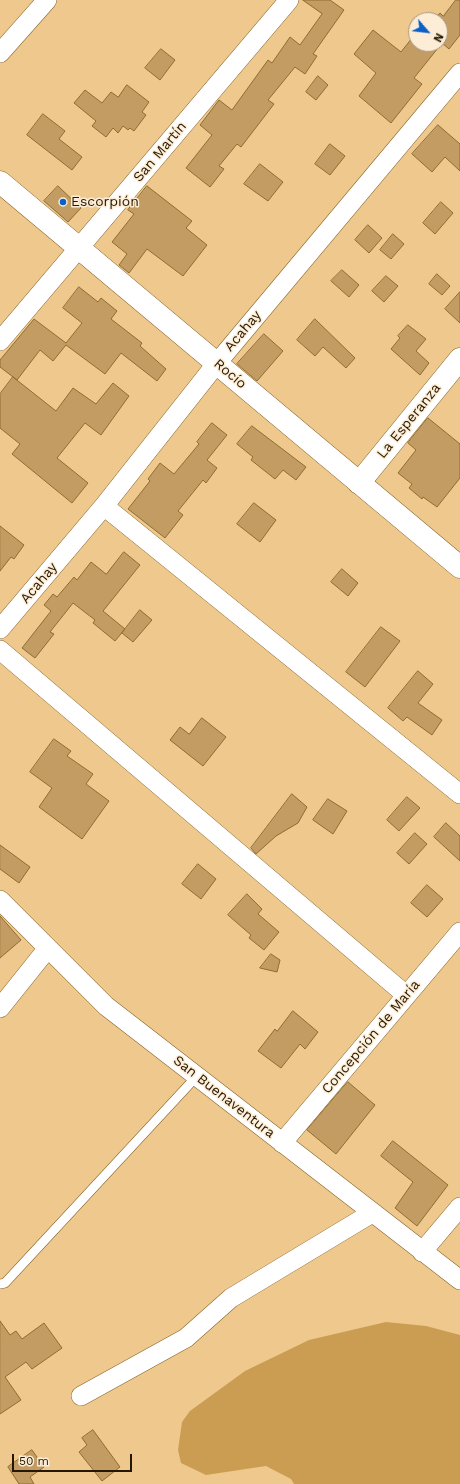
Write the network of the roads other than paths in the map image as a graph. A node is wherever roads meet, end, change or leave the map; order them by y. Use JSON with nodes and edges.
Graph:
{"nodes":[{"id":1,"x":46,"y":0,"type":"edge"},
{"id":2,"x":289,"y":0,"type":"edge"},
{"id":3,"x":0,"y":53,"type":"edge"},
{"id":4,"x":460,"y":73,"type":"edge"},
{"id":5,"x":0,"y":182,"type":"edge"},
{"id":6,"x":78,"y":248,"type":"junction"},
{"id":7,"x":0,"y":341,"type":"edge"},
{"id":8,"x":460,"y":359,"type":"edge"},
{"id":9,"x":217,"y":363,"type":"junction"},
{"id":10,"x":359,"y":483,"type":"junction"},
{"id":11,"x":104,"y":506,"type":"junction"},
{"id":12,"x":460,"y":567,"type":"edge"},
{"id":13,"x":0,"y":629,"type":"edge"},
{"id":14,"x":0,"y":650,"type":"edge"},
{"id":15,"x":460,"y":794,"type":"edge"},
{"id":16,"x":0,"y":900,"type":"edge"},
{"id":17,"x":460,"y":932,"type":"edge"},
{"id":18,"x":48,"y":948,"type":"junction"},
{"id":19,"x":406,"y":995,"type":"junction"},
{"id":20,"x":0,"y":1008,"type":"edge"},
{"id":21,"x":197,"y":1076,"type":"junction"},
{"id":22,"x":282,"y":1143,"type":"junction"},
{"id":23,"x":460,"y":1207,"type":"edge"},
{"id":24,"x":372,"y":1213,"type":"junction"},
{"id":25,"x":422,"y":1252,"type":"junction"},
{"id":26,"x":460,"y":1280,"type":"edge"},
{"id":27,"x":0,"y":1284,"type":"edge"},
{"id":28,"x":81,"y":1396,"type":"dead end"}],
"edges":[{"from":1,"to":3,"type":"street"},
{"from":2,"to":6,"type":"street","name":"San Martín"},
{"from":4,"to":9,"type":"street","name":"Acahay"},
{"from":5,"to":6,"type":"main road","name":"Rocío"},
{"from":6,"to":7,"type":"street","name":"San Martín"},
{"from":6,"to":9,"type":"main road","name":"Rocío"},
{"from":8,"to":10,"type":"main road","name":"La Esperanza"},
{"from":9,"to":10,"type":"main road","name":"Rocío"},
{"from":9,"to":11,"type":"street","name":"Acahay"},
{"from":10,"to":12,"type":"main road","name":"Rocío"},
{"from":11,"to":13,"type":"street","name":"Acahay"},
{"from":11,"to":15,"type":"street"},
{"from":14,"to":19,"type":"street"},
{"from":16,"to":18,"type":"street","name":"San Buenaventura"},
{"from":17,"to":19,"type":"street","name":"Concepción de María"},
{"from":18,"to":20,"type":"street"},
{"from":18,"to":21,"type":"street","name":"San Buenaventura"},
{"from":19,"to":22,"type":"street","name":"Concepción de María"},
{"from":21,"to":22,"type":"street","name":"San Buenaventura"},
{"from":21,"to":27,"type":"lane"},
{"from":22,"to":24,"type":"street","name":"San Buenaventura"},
{"from":23,"to":25,"type":"street"},
{"from":24,"to":25,"type":"street","name":"San Buenaventura"},
{"from":24,"to":28,"type":"street"},
{"from":25,"to":26,"type":"street","name":"San Buenaventura"}]}
